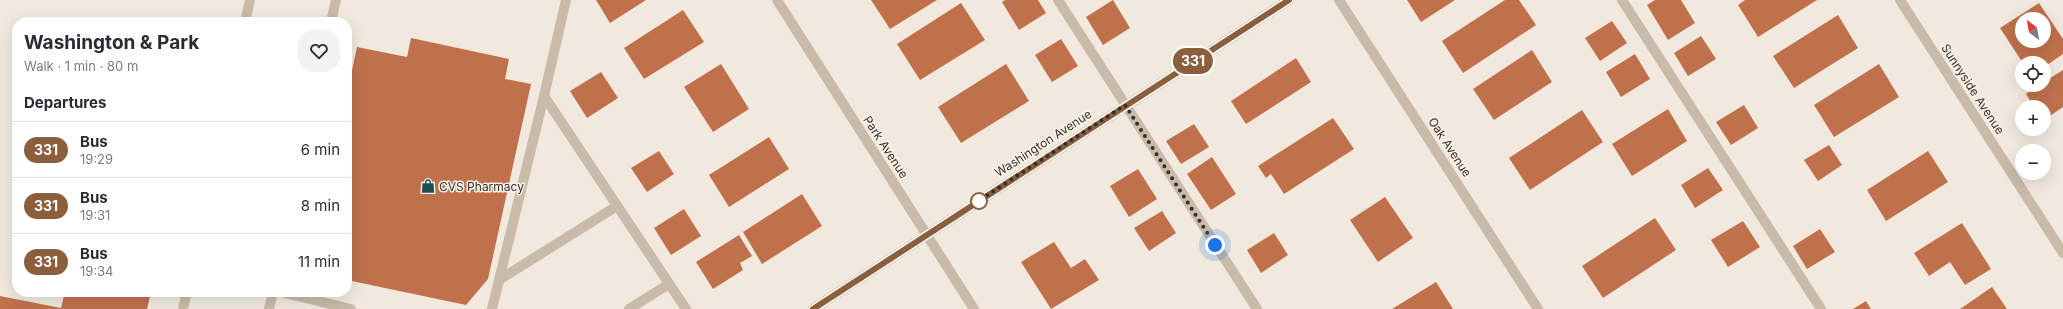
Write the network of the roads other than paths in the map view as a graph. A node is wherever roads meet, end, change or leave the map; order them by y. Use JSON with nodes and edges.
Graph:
{"nodes":[{"id":1,"x":250,"y":0,"type":"edge"},
{"id":2,"x":336,"y":0,"type":"edge"},
{"id":3,"x":566,"y":0,"type":"edge"},
{"id":4,"x":777,"y":0,"type":"edge"},
{"id":5,"x":1058,"y":0,"type":"edge"},
{"id":6,"x":1289,"y":0,"type":"edge"},
{"id":7,"x":1339,"y":0,"type":"edge"},
{"id":8,"x":1622,"y":0,"type":"edge"},
{"id":9,"x":1900,"y":0,"type":"edge"},
{"id":10,"x":246,"y":17,"type":"edge"},
{"id":11,"x":332,"y":17,"type":"edge"},
{"id":12,"x":544,"y":96,"type":"junction"},
{"id":13,"x":1125,"y":105,"type":"junction"},
{"id":14,"x":617,"y":206,"type":"junction"},
{"id":15,"x":927,"y":236,"type":"junction"},
{"id":16,"x":2063,"y":253,"type":"edge"},
{"id":17,"x":499,"y":280,"type":"junction"},
{"id":18,"x":669,"y":284,"type":"junction"},
{"id":19,"x":186,"y":297,"type":"edge"},
{"id":20,"x":271,"y":297,"type":"edge"},
{"id":21,"x":302,"y":297,"type":"edge"},
{"id":22,"x":183,"y":309,"type":"edge"},
{"id":23,"x":269,"y":309,"type":"edge"},
{"id":24,"x":351,"y":309,"type":"edge"},
{"id":25,"x":492,"y":309,"type":"edge"},
{"id":26,"x":629,"y":309,"type":"edge"},
{"id":27,"x":686,"y":309,"type":"edge"},
{"id":28,"x":813,"y":309,"type":"edge"},
{"id":29,"x":974,"y":309,"type":"edge"},
{"id":30,"x":1257,"y":309,"type":"edge"},
{"id":31,"x":1538,"y":309,"type":"edge"},
{"id":32,"x":1821,"y":309,"type":"edge"}],
"edges":[{"from":1,"to":10,"type":"street"},
{"from":2,"to":11,"type":"street"},
{"from":3,"to":12,"type":"street"},
{"from":4,"to":15,"type":"street","name":"Park Avenue"},
{"from":5,"to":13,"type":"street"},
{"from":6,"to":13,"type":"street","name":"Washington Avenue"},
{"from":7,"to":31,"type":"street","name":"Oak Avenue"},
{"from":8,"to":32,"type":"street"},
{"from":9,"to":16,"type":"street","name":"Sunnyside Avenue"},
{"from":12,"to":14,"type":"street"},
{"from":12,"to":17,"type":"street"},
{"from":13,"to":15,"type":"street","name":"Washington Avenue"},
{"from":13,"to":30,"type":"street"},
{"from":14,"to":17,"type":"street"},
{"from":14,"to":18,"type":"street"},
{"from":15,"to":28,"type":"street","name":"Washington Avenue"},
{"from":15,"to":29,"type":"street","name":"Park Avenue"},
{"from":17,"to":25,"type":"street"},
{"from":18,"to":26,"type":"street"},
{"from":18,"to":27,"type":"street"},
{"from":19,"to":22,"type":"street"},
{"from":20,"to":23,"type":"street"},
{"from":21,"to":24,"type":"street"}]}
